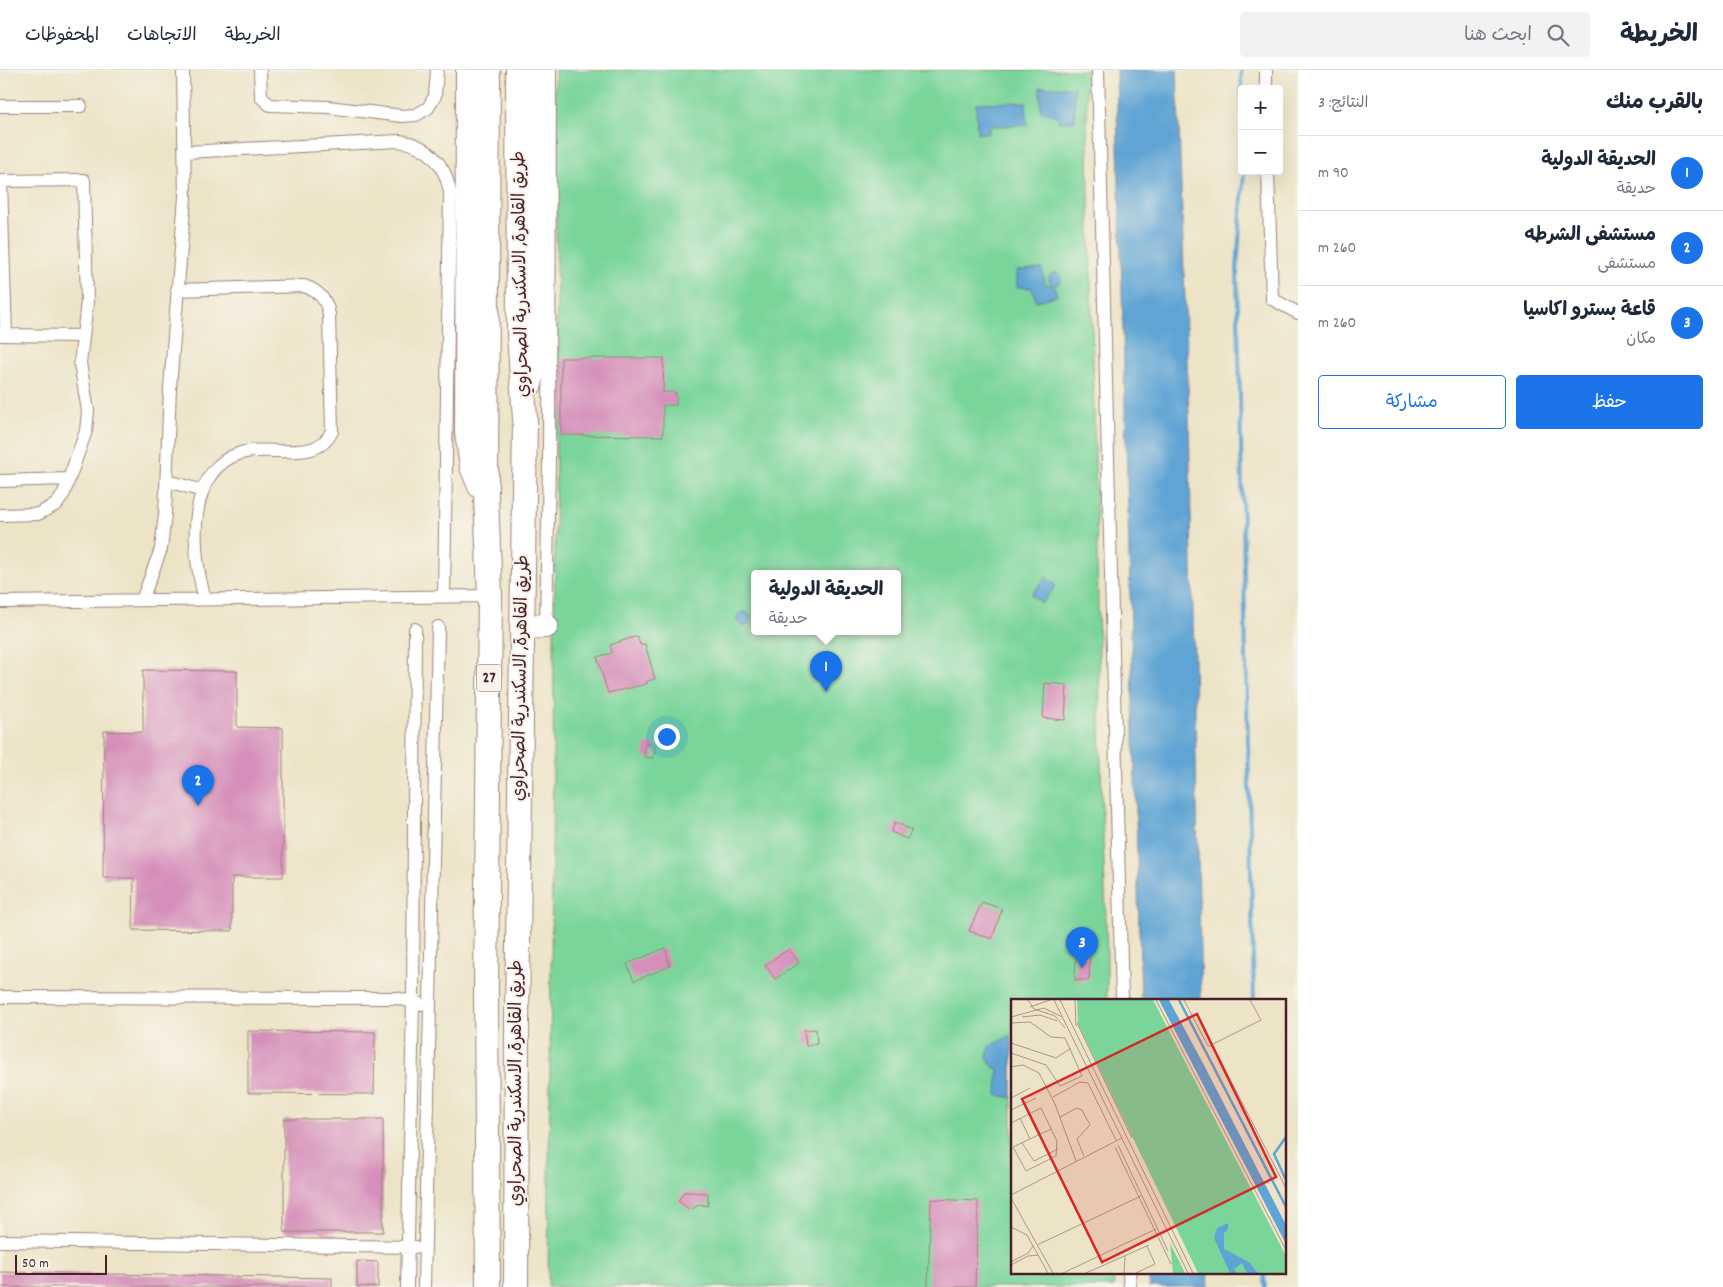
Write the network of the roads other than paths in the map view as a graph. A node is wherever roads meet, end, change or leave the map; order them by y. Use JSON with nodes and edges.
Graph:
{"nodes":[{"id":1,"x":183,"y":70,"type":"edge"},
{"id":2,"x":260,"y":70,"type":"edge"},
{"id":3,"x":437,"y":70,"type":"edge"},
{"id":4,"x":468,"y":70,"type":"edge"},
{"id":5,"x":488,"y":70,"type":"edge"},
{"id":6,"x":518,"y":70,"type":"edge"},
{"id":7,"x":536,"y":70,"type":"edge"},
{"id":8,"x":550,"y":70,"type":"edge"},
{"id":9,"x":1098,"y":70,"type":"edge"},
{"id":10,"x":1266,"y":70,"type":"edge"},
{"id":11,"x":1266,"y":85,"type":"edge"},
{"id":12,"x":0,"y":106,"type":"edge"},
{"id":13,"x":82,"y":106,"type":"dead end"},
{"id":14,"x":186,"y":152,"type":"junction"},
{"id":15,"x":1268,"y":175,"type":"edge"},
{"id":16,"x":1,"y":181,"type":"edge"},
{"id":17,"x":177,"y":290,"type":"junction"},
{"id":18,"x":1298,"y":301,"type":"edge"},
{"id":19,"x":1275,"y":302,"type":"junction"},
{"id":20,"x":1298,"y":312,"type":"edge"},
{"id":21,"x":3,"y":335,"type":"edge"},
{"id":22,"x":82,"y":336,"type":"junction"},
{"id":23,"x":525,"y":403,"type":"junction"},
{"id":24,"x":69,"y":479,"type":"junction"},
{"id":25,"x":0,"y":480,"type":"edge"},
{"id":26,"x":167,"y":481,"type":"junction"},
{"id":27,"x":203,"y":491,"type":"junction"},
{"id":28,"x":486,"y":495,"type":"junction"},
{"id":29,"x":0,"y":515,"type":"edge"},
{"id":30,"x":444,"y":596,"type":"junction"},
{"id":31,"x":490,"y":596,"type":"junction"},
{"id":32,"x":205,"y":599,"type":"junction"},
{"id":33,"x":142,"y":600,"type":"junction"},
{"id":34,"x":0,"y":602,"type":"edge"},
{"id":35,"x":438,"y":627,"type":"dead end"},
{"id":36,"x":535,"y":627,"type":"junction"},
{"id":37,"x":415,"y":629,"type":"dead end"},
{"id":38,"x":0,"y":997,"type":"edge"},
{"id":39,"x":1122,"y":999,"type":"edge"},
{"id":40,"x":413,"y":1002,"type":"junction"},
{"id":41,"x":430,"y":1008,"type":"junction"},
{"id":42,"x":0,"y":1241,"type":"edge"},
{"id":43,"x":408,"y":1247,"type":"junction"},
{"id":44,"x":425,"y":1247,"type":"junction"},
{"id":45,"x":1129,"y":1274,"type":"edge"},
{"id":46,"x":407,"y":1287,"type":"edge"},
{"id":47,"x":424,"y":1287,"type":"edge"},
{"id":48,"x":488,"y":1287,"type":"edge"},
{"id":49,"x":516,"y":1287,"type":"edge"},
{"id":50,"x":1130,"y":1287,"type":"edge"}],
"edges":[{"from":1,"to":14,"type":"street"},
{"from":2,"to":3,"type":"street"},
{"from":4,"to":28,"type":"highway"},
{"from":5,"to":28,"type":"highway","name":"طريق القاهرة, الاسكندرية الصحراوي","number":"27"},
{"from":6,"to":23,"type":"highway","name":"طريق القاهرة, الاسكندرية الصحراوي","number":"27"},
{"from":7,"to":23,"type":"highway"},
{"from":8,"to":36,"type":"street"},
{"from":9,"to":39,"type":"street"},
{"from":10,"to":11,"type":"street"},
{"from":12,"to":13,"type":"street"},
{"from":14,"to":17,"type":"street"},
{"from":14,"to":30,"type":"street"},
{"from":15,"to":19,"type":"street"},
{"from":16,"to":21,"type":"street"},
{"from":16,"to":22,"type":"street"},
{"from":17,"to":26,"type":"street"},
{"from":17,"to":27,"type":"street"},
{"from":18,"to":19,"type":"street"},
{"from":19,"to":20,"type":"street"},
{"from":21,"to":22,"type":"street"},
{"from":22,"to":24,"type":"street"},
{"from":23,"to":36,"type":"highway","name":"طريق القاهرة, الاسكندرية الصحراوي","number":"27"},
{"from":24,"to":25,"type":"street"},
{"from":24,"to":29,"type":"street"},
{"from":26,"to":27,"type":"street"},
{"from":26,"to":33,"type":"street"},
{"from":27,"to":32,"type":"street"},
{"from":28,"to":31,"type":"highway","name":"طريق القاهرة, الاسكندرية الصحراوي","number":"27"},
{"from":30,"to":31,"type":"street"},
{"from":30,"to":32,"type":"street"},
{"from":31,"to":48,"type":"highway","name":"طريق القاهرة, الاسكندرية الصحراوي","number":"27"},
{"from":32,"to":33,"type":"street"},
{"from":33,"to":34,"type":"street"},
{"from":35,"to":41,"type":"street"},
{"from":36,"to":49,"type":"highway","name":"طريق القاهرة, الاسكندرية الصحراوي","number":"27"},
{"from":37,"to":40,"type":"street"},
{"from":38,"to":40,"type":"street"},
{"from":40,"to":41,"type":"street"},
{"from":40,"to":43,"type":"street"},
{"from":41,"to":44,"type":"street"},
{"from":42,"to":43,"type":"street"},
{"from":43,"to":44,"type":"street"},
{"from":43,"to":46,"type":"street"},
{"from":44,"to":47,"type":"street"},
{"from":45,"to":50,"type":"street"}]}
